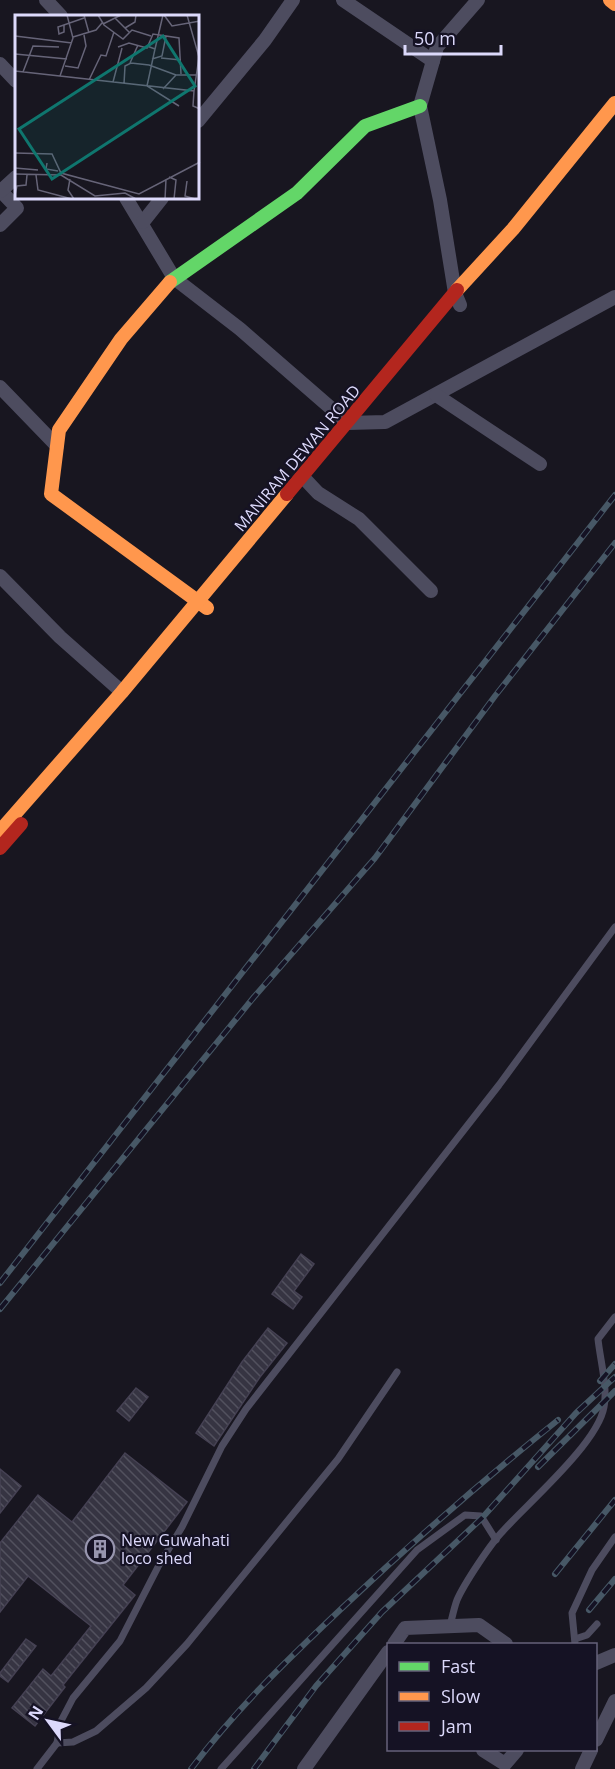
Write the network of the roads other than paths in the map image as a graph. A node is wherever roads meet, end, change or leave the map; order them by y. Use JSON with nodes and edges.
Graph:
{"nodes":[{"id":1,"x":46,"y":0,"type":"edge"},
{"id":2,"x":293,"y":0,"type":"edge"},
{"id":3,"x":343,"y":0,"type":"edge"},
{"id":4,"x":477,"y":0,"type":"edge"},
{"id":5,"x":610,"y":0,"type":"edge"},
{"id":6,"x":615,"y":4,"type":"edge"},
{"id":7,"x":60,"y":15,"type":"edge"},
{"id":8,"x":433,"y":61,"type":"junction"},
{"id":9,"x":0,"y":64,"type":"edge"},
{"id":10,"x":15,"y":80,"type":"edge"},
{"id":11,"x":615,"y":103,"type":"edge"},
{"id":12,"x":420,"y":106,"type":"junction"},
{"id":13,"x":200,"y":119,"type":"edge"},
{"id":14,"x":615,"y":121,"type":"edge"},
{"id":15,"x":15,"y":178,"type":"edge"},
{"id":16,"x":1,"y":191,"type":"edge"},
{"id":17,"x":127,"y":200,"type":"edge"},
{"id":18,"x":160,"y":200,"type":"edge"},
{"id":19,"x":143,"y":222,"type":"junction"},
{"id":20,"x":0,"y":225,"type":"edge"},
{"id":21,"x":174,"y":278,"type":"junction"},
{"id":22,"x":615,"y":297,"type":"edge"},
{"id":23,"x":458,"y":299,"type":"junction"},
{"id":24,"x":0,"y":387,"type":"edge"},
{"id":25,"x":436,"y":395,"type":"junction"},
{"id":26,"x":348,"y":423,"type":"junction"},
{"id":27,"x":363,"y":423,"type":"junction"},
{"id":28,"x":57,"y":446,"type":"junction"},
{"id":29,"x":540,"y":464,"type":"dead end"},
{"id":30,"x":306,"y":480,"type":"junction"},
{"id":31,"x":0,"y":576,"type":"edge"},
{"id":32,"x":431,"y":591,"type":"dead end"},
{"id":33,"x":202,"y":605,"type":"junction"},
{"id":34,"x":122,"y":692,"type":"junction"},
{"id":35,"x":27,"y":808,"type":"junction"},
{"id":36,"x":0,"y":831,"type":"edge"},
{"id":37,"x":0,"y":848,"type":"edge"},
{"id":38,"x":615,"y":927,"type":"edge"},
{"id":39,"x":615,"y":1317,"type":"edge"},
{"id":40,"x":397,"y":1372,"type":"dead end"},
{"id":41,"x":615,"y":1538,"type":"edge"},
{"id":42,"x":496,"y":1540,"type":"junction"},
{"id":43,"x":597,"y":1624,"type":"dead end"},
{"id":44,"x":450,"y":1626,"type":"junction"},
{"id":45,"x":575,"y":1642,"type":"edge"},
{"id":46,"x":395,"y":1643,"type":"edge"},
{"id":47,"x":505,"y":1643,"type":"edge"},
{"id":48,"x":387,"y":1653,"type":"edge"},
{"id":49,"x":615,"y":1655,"type":"edge"},
{"id":50,"x":597,"y":1663,"type":"edge"},
{"id":51,"x":615,"y":1701,"type":"edge"},
{"id":52,"x":597,"y":1738,"type":"edge"},
{"id":53,"x":57,"y":1743,"type":"junction"},
{"id":54,"x":486,"y":1751,"type":"edge"},
{"id":55,"x":516,"y":1751,"type":"edge"},
{"id":56,"x":590,"y":1751,"type":"edge"},
{"id":57,"x":508,"y":1766,"type":"edge"},
{"id":58,"x":37,"y":1769,"type":"edge"},
{"id":59,"x":221,"y":1769,"type":"edge"},
{"id":60,"x":304,"y":1769,"type":"edge"},
{"id":61,"x":582,"y":1769,"type":"edge"}],
"edges":[{"from":1,"to":7,"type":"street"},
{"from":2,"to":13,"type":"street"},
{"from":3,"to":8,"type":"street"},
{"from":4,"to":8,"type":"street"},
{"from":5,"to":6,"type":"main road"},
{"from":8,"to":12,"type":"street"},
{"from":9,"to":10,"type":"street"},
{"from":11,"to":23,"type":"main road","name":"MANIRAM DEWAN ROAD"},
{"from":12,"to":21,"type":"main road"},
{"from":12,"to":23,"type":"street"},
{"from":14,"to":23,"type":"main road","name":"MANIRAM DEWAN ROAD"},
{"from":15,"to":16,"type":"street"},
{"from":16,"to":20,"type":"street"},
{"from":17,"to":19,"type":"street"},
{"from":18,"to":19,"type":"street"},
{"from":19,"to":21,"type":"street"},
{"from":21,"to":26,"type":"street"},
{"from":21,"to":28,"type":"main road"},
{"from":22,"to":25,"type":"street"},
{"from":23,"to":26,"type":"main road","name":"MANIRAM DEWAN ROAD"},
{"from":23,"to":27,"type":"main road","name":"MANIRAM DEWAN ROAD"},
{"from":24,"to":28,"type":"street"},
{"from":25,"to":27,"type":"street"},
{"from":25,"to":29,"type":"street"},
{"from":26,"to":27,"type":"street"},
{"from":26,"to":30,"type":"main road","name":"MANIRAM DEWAN ROAD"},
{"from":27,"to":30,"type":"main road","name":"MANIRAM DEWAN ROAD"},
{"from":28,"to":33,"type":"main road"},
{"from":30,"to":32,"type":"street"},
{"from":30,"to":33,"type":"main road","name":"MANIRAM DEWAN ROAD"},
{"from":31,"to":34,"type":"street"},
{"from":33,"to":34,"type":"main road","name":"MANIRAM DEWAN ROAD"},
{"from":33,"to":35,"type":"main road","name":"MANIRAM DEWAN ROAD"},
{"from":34,"to":35,"type":"main road","name":"MANIRAM DEWAN ROAD"},
{"from":35,"to":36,"type":"main road","name":"MANIRAM DEWAN ROAD"},
{"from":35,"to":37,"type":"main road","name":"MANIRAM DEWAN ROAD"},
{"from":38,"to":53,"type":"lane"},
{"from":39,"to":42,"type":"lane"},
{"from":40,"to":53,"type":"lane"},
{"from":41,"to":45,"type":"lane"},
{"from":42,"to":44,"type":"lane"},
{"from":42,"to":59,"type":"lane"},
{"from":43,"to":45,"type":"lane"},
{"from":44,"to":46,"type":"street"},
{"from":44,"to":47,"type":"street"},
{"from":48,"to":60,"type":"street"},
{"from":49,"to":50,"type":"street"},
{"from":51,"to":52,"type":"street"},
{"from":53,"to":58,"type":"lane"},
{"from":54,"to":57,"type":"street"},
{"from":55,"to":57,"type":"street"},
{"from":56,"to":61,"type":"street"}]}
